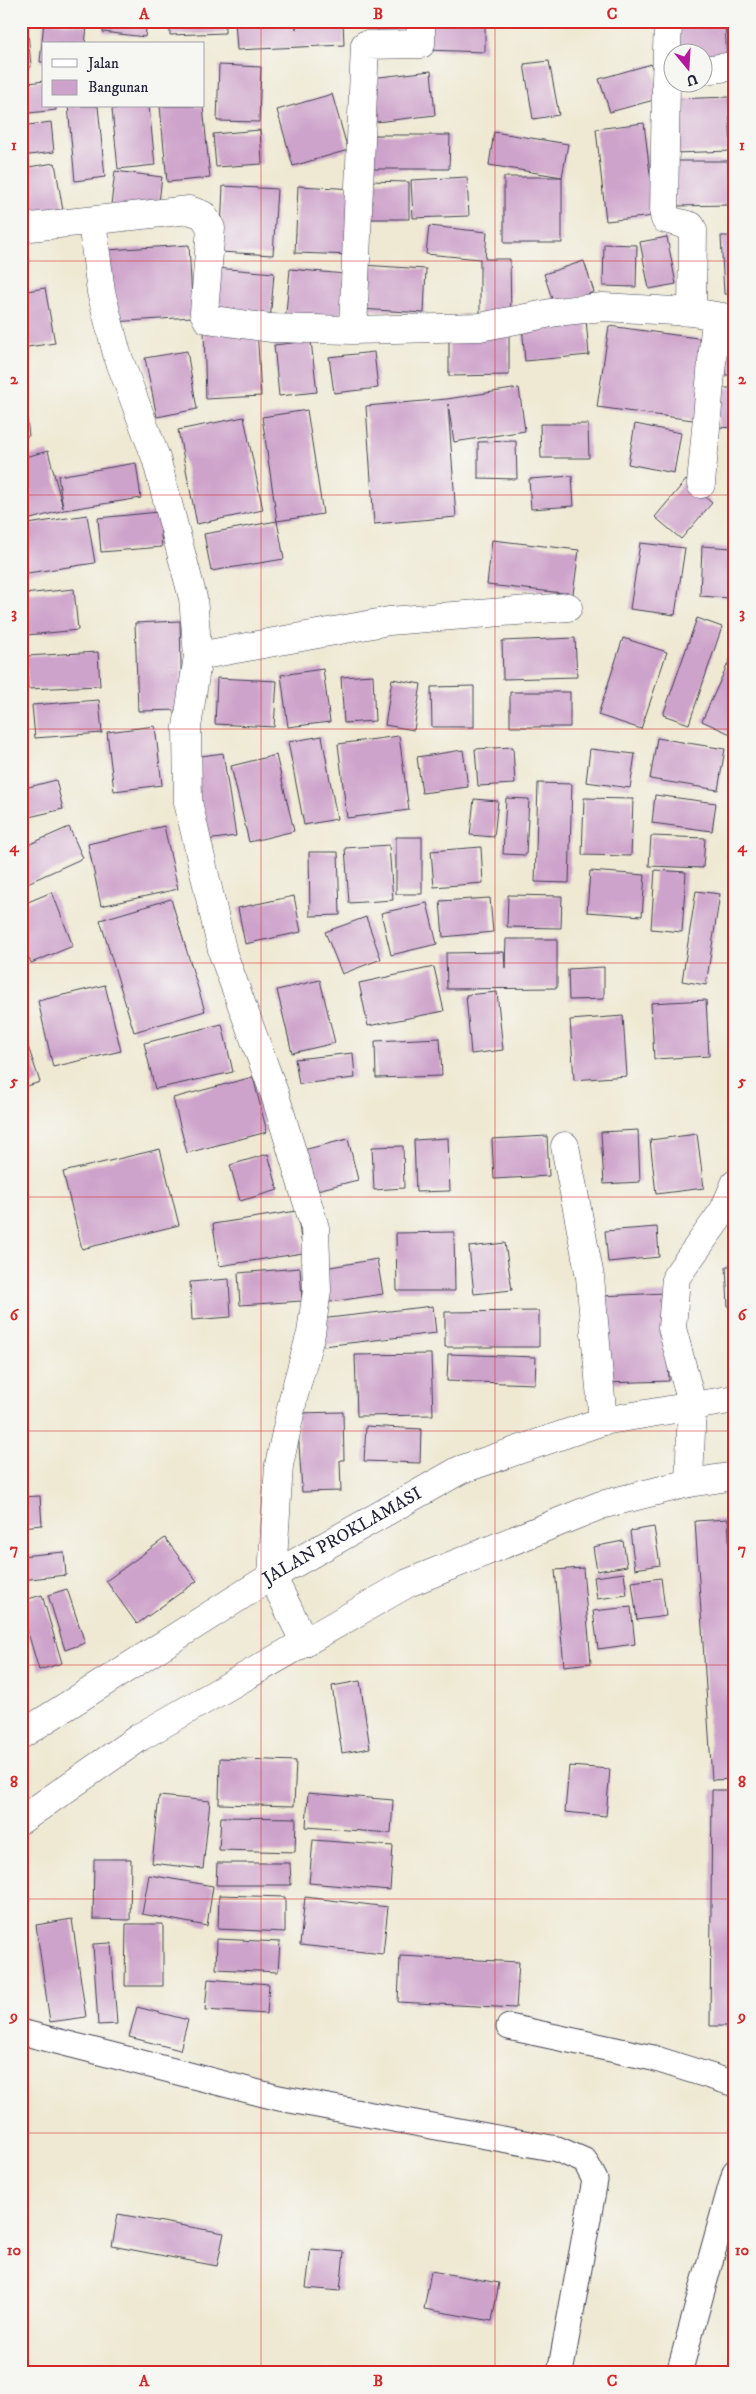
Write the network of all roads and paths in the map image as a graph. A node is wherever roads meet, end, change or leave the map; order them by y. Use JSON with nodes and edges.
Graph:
{"nodes":[{"id":1,"x":421,"y":21,"type":"edge"},
{"id":2,"x":668,"y":21,"type":"edge"},
{"id":3,"x":669,"y":42,"type":"edge"},
{"id":4,"x":735,"y":66,"type":"edge"},
{"id":5,"x":714,"y":69,"type":"edge"},
{"id":6,"x":669,"y":92,"type":"edge"},
{"id":7,"x":92,"y":222,"type":"junction"},
{"id":8,"x":21,"y":228,"type":"edge"},
{"id":9,"x":714,"y":316,"type":"edge"},
{"id":10,"x":353,"y":330,"type":"junction"},
{"id":11,"x":701,"y":484,"type":"dead end"},
{"id":12,"x":568,"y":607,"type":"dead end"},
{"id":13,"x":198,"y":656,"type":"junction"},
{"id":14,"x":565,"y":1146,"type":"dead end"},
{"id":15,"x":735,"y":1184,"type":"edge"},
{"id":16,"x":735,"y":1399,"type":"edge"},
{"id":17,"x":692,"y":1404,"type":"junction"},
{"id":18,"x":603,"y":1421,"type":"junction"},
{"id":19,"x":735,"y":1476,"type":"edge"},
{"id":20,"x":690,"y":1483,"type":"junction"},
{"id":21,"x":272,"y":1576,"type":"junction"},
{"id":22,"x":305,"y":1643,"type":"junction"},
{"id":23,"x":21,"y":1736,"type":"edge"},
{"id":24,"x":21,"y":1820,"type":"edge"},
{"id":25,"x":509,"y":2027,"type":"dead end"},
{"id":26,"x":21,"y":2032,"type":"edge"},
{"id":27,"x":735,"y":2084,"type":"edge"},
{"id":28,"x":735,"y":2172,"type":"edge"},
{"id":29,"x":560,"y":2373,"type":"edge"},
{"id":30,"x":679,"y":2373,"type":"edge"}],
"edges":[{"from":1,"to":10,"type":"street"},
{"from":2,"to":3,"type":"street"},
{"from":4,"to":5,"type":"street"},
{"from":6,"to":9,"type":"street"},
{"from":7,"to":8,"type":"street"},
{"from":7,"to":10,"type":"street"},
{"from":7,"to":13,"type":"street"},
{"from":9,"to":10,"type":"street"},
{"from":9,"to":11,"type":"street"},
{"from":12,"to":13,"type":"street"},
{"from":13,"to":21,"type":"street"},
{"from":14,"to":18,"type":"street"},
{"from":15,"to":17,"type":"street"},
{"from":16,"to":17,"type":"street","name":"JALAN PROKLAMASI"},
{"from":17,"to":18,"type":"street","name":"JALAN PROKLAMASI"},
{"from":17,"to":20,"type":"street"},
{"from":18,"to":21,"type":"street","name":"JALAN PROKLAMASI"},
{"from":19,"to":20,"type":"street"},
{"from":20,"to":22,"type":"street"},
{"from":21,"to":22,"type":"street"},
{"from":21,"to":23,"type":"street","name":"JALAN PROKLAMASI"},
{"from":22,"to":24,"type":"street"},
{"from":25,"to":27,"type":"lane"},
{"from":26,"to":29,"type":"lane"},
{"from":28,"to":30,"type":"lane"}]}
